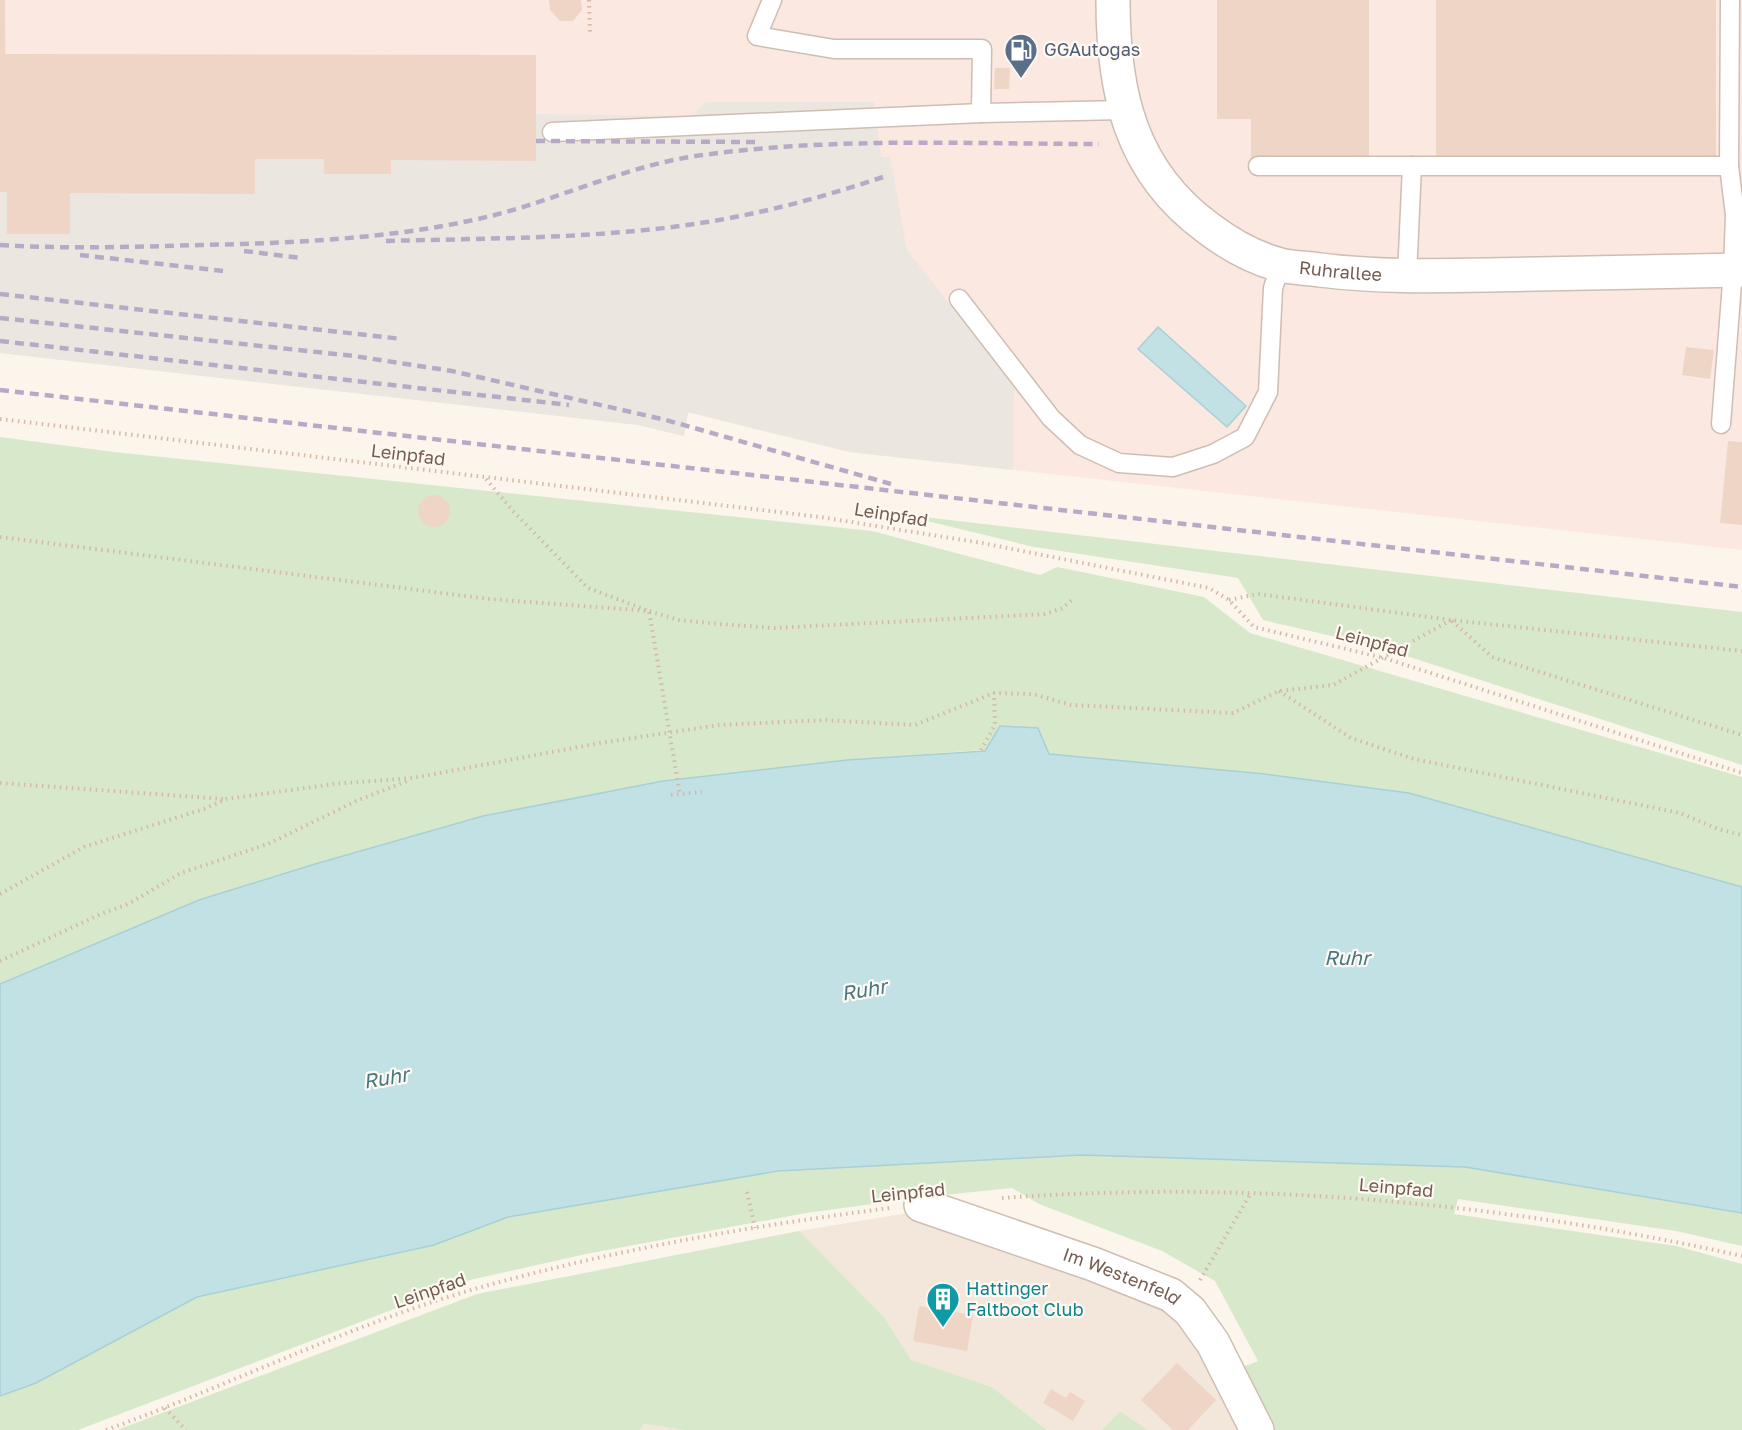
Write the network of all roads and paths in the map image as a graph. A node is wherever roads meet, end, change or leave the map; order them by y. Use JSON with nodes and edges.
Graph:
{"nodes":[{"id":1,"x":589,"y":0,"type":"edge"},
{"id":2,"x":772,"y":0,"type":"edge"},
{"id":3,"x":1113,"y":0,"type":"edge"},
{"id":4,"x":1730,"y":0,"type":"edge"},
{"id":5,"x":590,"y":32,"type":"dead end"},
{"id":6,"x":1124,"y":111,"type":"junction"},
{"id":7,"x":981,"y":113,"type":"junction"},
{"id":8,"x":552,"y":132,"type":"dead end"},
{"id":9,"x":1258,"y":166,"type":"dead end"},
{"id":10,"x":1412,"y":166,"type":"junction"},
{"id":11,"x":1729,"y":166,"type":"junction"},
{"id":12,"x":1281,"y":265,"type":"junction"},
{"id":13,"x":1738,"y":271,"type":"edge"},
{"id":14,"x":1407,"y":276,"type":"junction"},
{"id":15,"x":958,"y":299,"type":"dead end"},
{"id":16,"x":0,"y":419,"type":"edge"},
{"id":17,"x":1721,"y":424,"type":"dead end"},
{"id":18,"x":485,"y":478,"type":"junction"},
{"id":19,"x":0,"y":537,"type":"edge"},
{"id":20,"x":1072,"y":600,"type":"dead end"},
{"id":21,"x":1228,"y":600,"type":"junction"},
{"id":22,"x":649,"y":610,"type":"junction"},
{"id":23,"x":1451,"y":620,"type":"junction"},
{"id":24,"x":1742,"y":651,"type":"edge"},
{"id":25,"x":1384,"y":658,"type":"junction"},
{"id":26,"x":1279,"y":691,"type":"junction"},
{"id":27,"x":994,"y":693,"type":"junction"},
{"id":28,"x":669,"y":732,"type":"junction"},
{"id":29,"x":1742,"y":735,"type":"edge"},
{"id":30,"x":981,"y":750,"type":"dead end"},
{"id":31,"x":1742,"y":773,"type":"edge"},
{"id":32,"x":413,"y":778,"type":"junction"},
{"id":33,"x":0,"y":783,"type":"edge"},
{"id":34,"x":702,"y":792,"type":"dead end"},
{"id":35,"x":671,"y":795,"type":"dead end"},
{"id":36,"x":680,"y":795,"type":"junction"},
{"id":37,"x":226,"y":799,"type":"junction"},
{"id":38,"x":1742,"y":836,"type":"edge"},
{"id":39,"x":0,"y":894,"type":"edge"},
{"id":40,"x":0,"y":961,"type":"edge"},
{"id":41,"x":747,"y":1192,"type":"dead end"},
{"id":42,"x":1251,"y":1192,"type":"junction"},
{"id":43,"x":999,"y":1198,"type":"dead end"},
{"id":44,"x":921,"y":1205,"type":"joint"},
{"id":45,"x":755,"y":1228,"type":"junction"},
{"id":46,"x":1742,"y":1256,"type":"edge"},
{"id":47,"x":1185,"y":1306,"type":"junction"},
{"id":48,"x":165,"y":1408,"type":"junction"},
{"id":49,"x":106,"y":1430,"type":"edge"},
{"id":50,"x":186,"y":1430,"type":"edge"},
{"id":51,"x":1257,"y":1430,"type":"edge"}],
"edges":[{"from":1,"to":5,"type":"path"},
{"from":2,"to":7,"type":"lane"},
{"from":3,"to":6,"type":"street","name":"Ruhrallee"},
{"from":4,"to":11,"type":"lane"},
{"from":6,"to":7,"type":"lane"},
{"from":6,"to":12,"type":"street","name":"Ruhrallee"},
{"from":7,"to":8,"type":"lane"},
{"from":9,"to":10,"type":"lane"},
{"from":10,"to":11,"type":"lane"},
{"from":10,"to":14,"type":"lane"},
{"from":11,"to":13,"type":"lane"},
{"from":12,"to":14,"type":"street","name":"Ruhrallee"},
{"from":12,"to":15,"type":"lane"},
{"from":13,"to":14,"type":"street","name":"Ruhrallee"},
{"from":13,"to":17,"type":"lane"},
{"from":16,"to":18,"type":"path","name":"Leinpfad"},
{"from":18,"to":21,"type":"path","name":"Leinpfad"},
{"from":18,"to":22,"type":"path"},
{"from":19,"to":22,"type":"path"},
{"from":20,"to":22,"type":"path"},
{"from":21,"to":23,"type":"path"},
{"from":21,"to":25,"type":"path","name":"Leinpfad"},
{"from":22,"to":28,"type":"path"},
{"from":23,"to":24,"type":"path"},
{"from":23,"to":25,"type":"path"},
{"from":23,"to":29,"type":"path"},
{"from":25,"to":26,"type":"path"},
{"from":25,"to":31,"type":"path","name":"Leinpfad"},
{"from":26,"to":27,"type":"path"},
{"from":26,"to":38,"type":"path"},
{"from":27,"to":28,"type":"path"},
{"from":27,"to":30,"type":"path"},
{"from":28,"to":32,"type":"path"},
{"from":28,"to":36,"type":"path"},
{"from":32,"to":37,"type":"path"},
{"from":32,"to":40,"type":"path"},
{"from":33,"to":37,"type":"path"},
{"from":34,"to":36,"type":"path"},
{"from":35,"to":36,"type":"path"},
{"from":37,"to":39,"type":"path"},
{"from":41,"to":45,"type":"path"},
{"from":42,"to":43,"type":"path","name":"Leinpfad"},
{"from":42,"to":46,"type":"path","name":"Leinpfad"},
{"from":42,"to":47,"type":"path"},
{"from":44,"to":45,"type":"path","name":"Leinpfad"},
{"from":44,"to":47,"type":"street","name":"Im Westenfeld"},
{"from":45,"to":48,"type":"path","name":"Leinpfad"},
{"from":47,"to":51,"type":"street","name":"Im Westenfeld"},
{"from":48,"to":49,"type":"path","name":"Leinpfad"},
{"from":48,"to":50,"type":"path"}]}
